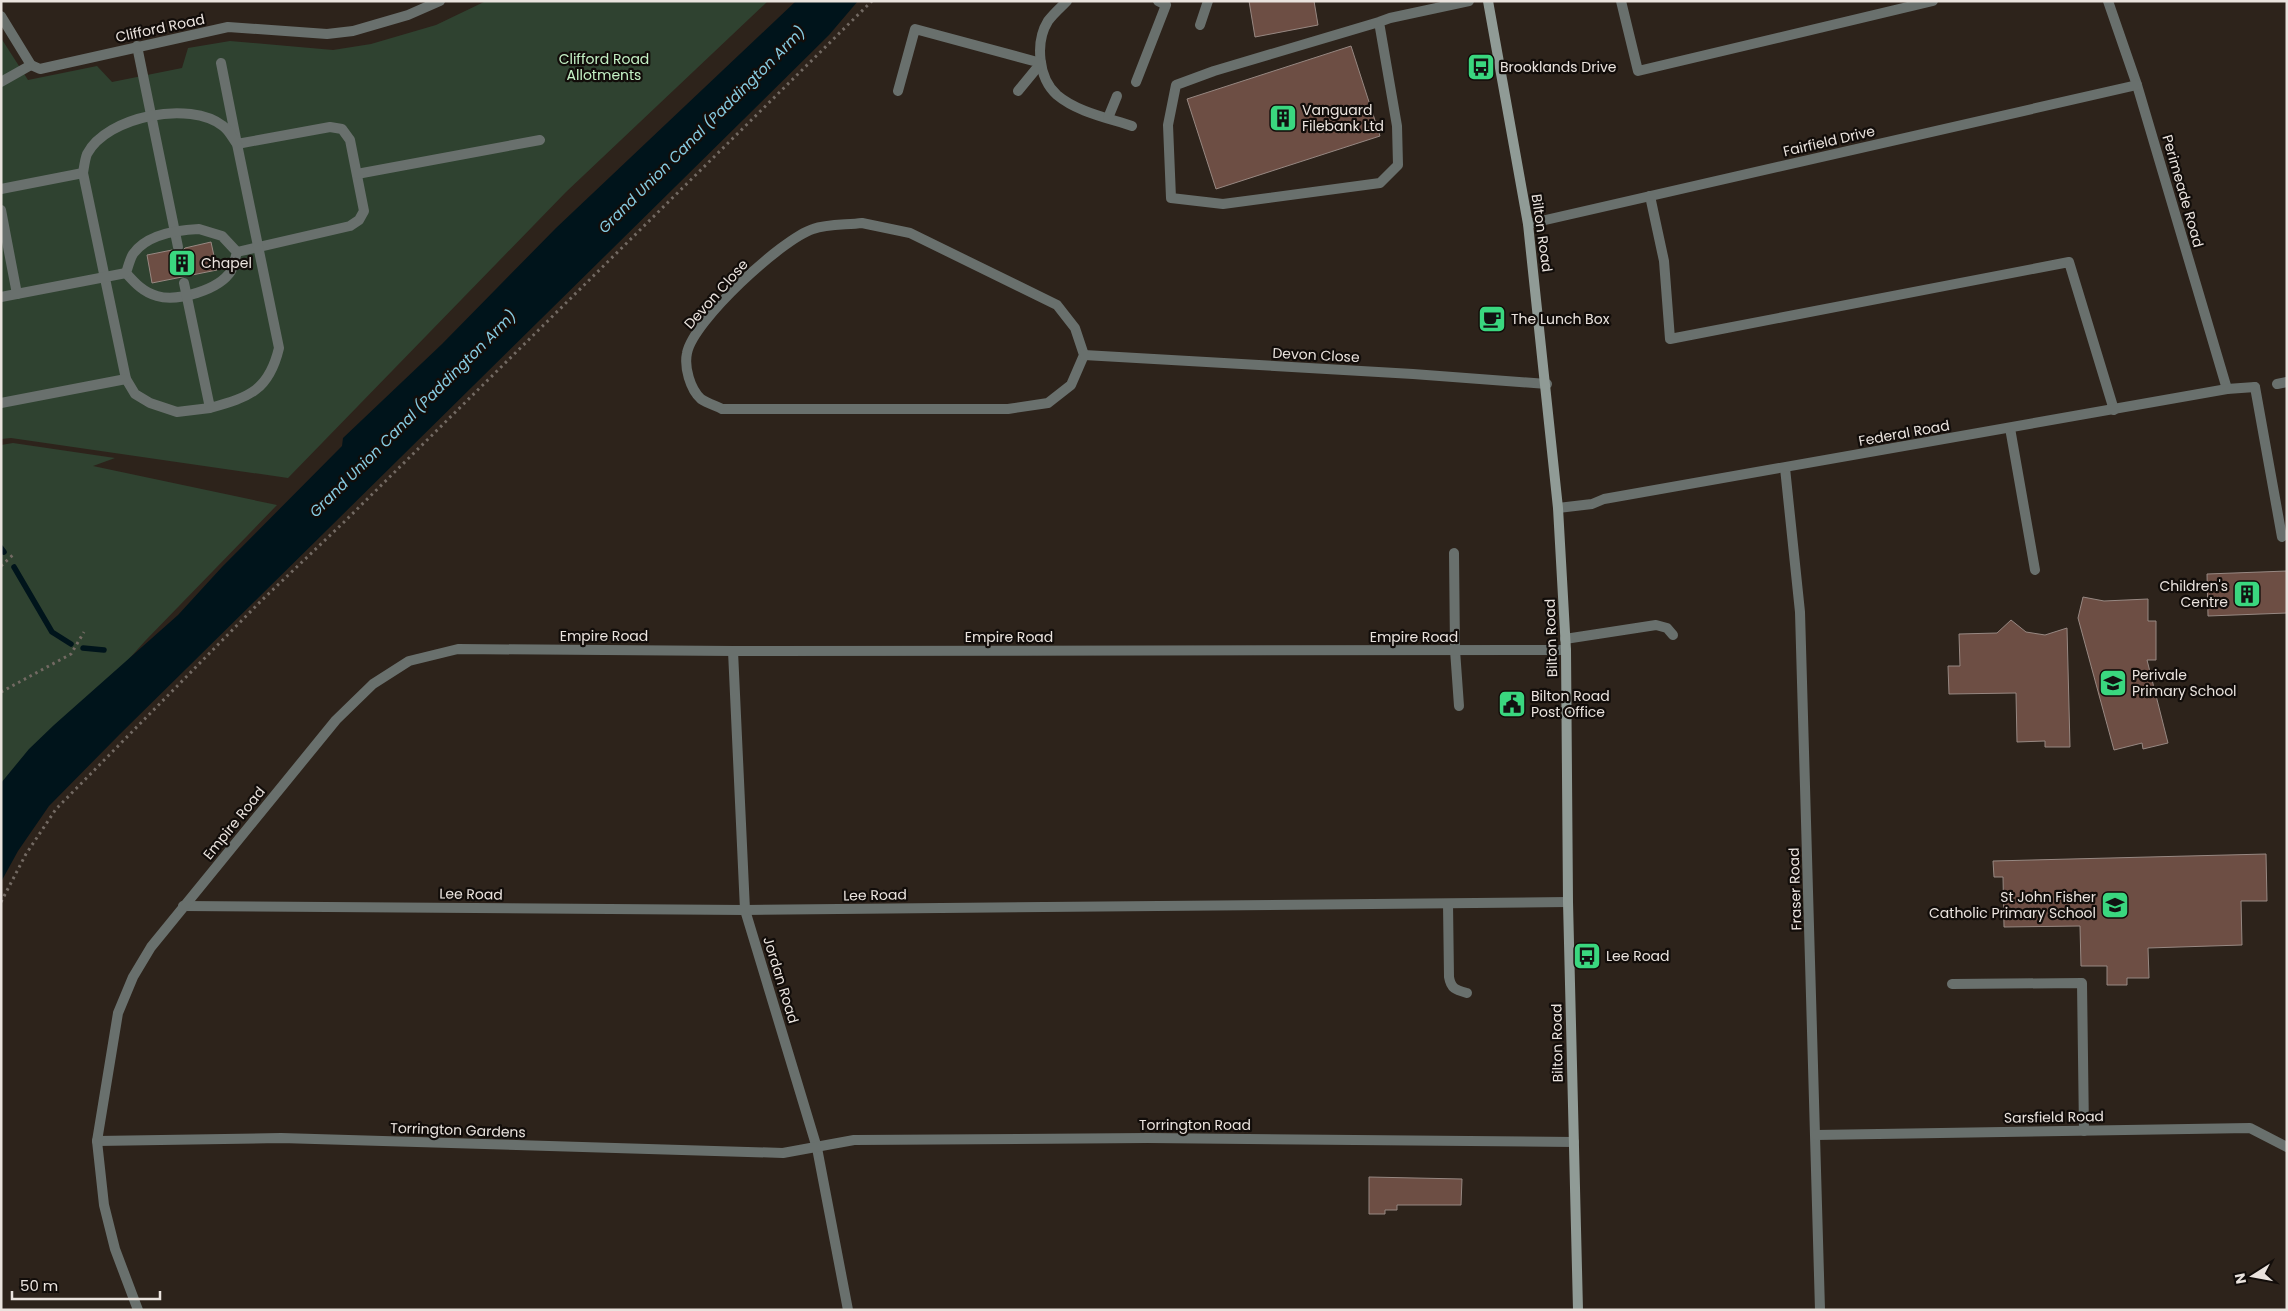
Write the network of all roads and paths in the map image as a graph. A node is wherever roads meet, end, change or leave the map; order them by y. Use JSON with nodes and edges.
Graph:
{"nodes":[{"id":1,"x":440,"y":1,"type":"edge"},
{"id":2,"x":872,"y":1,"type":"edge"},
{"id":3,"x":1067,"y":1,"type":"edge"},
{"id":4,"x":1158,"y":1,"type":"edge"},
{"id":5,"x":1208,"y":1,"type":"edge"},
{"id":6,"x":1469,"y":1,"type":"edge"},
{"id":7,"x":1488,"y":1,"type":"edge"},
{"id":8,"x":1621,"y":1,"type":"edge"},
{"id":9,"x":1933,"y":1,"type":"edge"},
{"id":10,"x":2108,"y":1,"type":"edge"},
{"id":11,"x":1,"y":16,"type":"edge"},
{"id":12,"x":1379,"y":22,"type":"junction"},
{"id":13,"x":1200,"y":25,"type":"dead end"},
{"id":14,"x":137,"y":46,"type":"junction"},
{"id":15,"x":1041,"y":62,"type":"junction"},
{"id":16,"x":221,"y":64,"type":"dead end"},
{"id":17,"x":31,"y":65,"type":"junction"},
{"id":18,"x":1,"y":82,"type":"edge"},
{"id":19,"x":1136,"y":82,"type":"dead end"},
{"id":20,"x":2137,"y":85,"type":"junction"},
{"id":21,"x":898,"y":91,"type":"dead end"},
{"id":22,"x":1018,"y":91,"type":"dead end"},
{"id":23,"x":1118,"y":96,"type":"dead end"},
{"id":24,"x":151,"y":116,"type":"junction"},
{"id":25,"x":1108,"y":118,"type":"junction"},
{"id":26,"x":1132,"y":126,"type":"dead end"},
{"id":27,"x":540,"y":140,"type":"dead end"},
{"id":28,"x":237,"y":144,"type":"junction"},
{"id":29,"x":83,"y":173,"type":"junction"},
{"id":30,"x":357,"y":174,"type":"junction"},
{"id":31,"x":1,"y":190,"type":"edge"},
{"id":32,"x":1650,"y":196,"type":"junction"},
{"id":33,"x":1,"y":210,"type":"edge"},
{"id":34,"x":1528,"y":224,"type":"junction"},
{"id":35,"x":175,"y":230,"type":"junction"},
{"id":36,"x":178,"y":247,"type":"dead end"},
{"id":37,"x":259,"y":247,"type":"junction"},
{"id":38,"x":237,"y":252,"type":"junction"},
{"id":39,"x":126,"y":273,"type":"junction"},
{"id":40,"x":105,"y":276,"type":"junction"},
{"id":41,"x":184,"y":283,"type":"dead end"},
{"id":42,"x":17,"y":294,"type":"junction"},
{"id":43,"x":187,"y":296,"type":"junction"},
{"id":44,"x":1,"y":297,"type":"edge"},
{"id":45,"x":1084,"y":355,"type":"junction"},
{"id":46,"x":126,"y":379,"type":"junction"},
{"id":47,"x":1547,"y":384,"type":"junction"},
{"id":48,"x":2227,"y":389,"type":"junction"},
{"id":49,"x":1,"y":403,"type":"edge"},
{"id":50,"x":210,"y":408,"type":"junction"},
{"id":51,"x":2114,"y":410,"type":"junction"},
{"id":52,"x":2010,"y":428,"type":"junction"},
{"id":53,"x":1785,"y":468,"type":"junction"},
{"id":54,"x":1558,"y":508,"type":"junction"},
{"id":55,"x":2282,"y":537,"type":"dead end"},
{"id":56,"x":15,"y":553,"type":"dead end"},
{"id":57,"x":1454,"y":553,"type":"dead end"},
{"id":58,"x":1,"y":566,"type":"edge"},
{"id":59,"x":2035,"y":570,"type":"dead end"},
{"id":60,"x":84,"y":632,"type":"dead end"},
{"id":61,"x":1673,"y":635,"type":"dead end"},
{"id":62,"x":1565,"y":639,"type":"junction"},
{"id":63,"x":1455,"y":650,"type":"junction"},
{"id":64,"x":1566,"y":650,"type":"junction"},
{"id":65,"x":733,"y":651,"type":"junction"},
{"id":66,"x":1,"y":692,"type":"edge"},
{"id":67,"x":1459,"y":706,"type":"dead end"},
{"id":68,"x":1,"y":902,"type":"edge"},
{"id":69,"x":1568,"y":902,"type":"junction"},
{"id":70,"x":1448,"y":904,"type":"junction"},
{"id":71,"x":183,"y":906,"type":"junction"},
{"id":72,"x":745,"y":910,"type":"junction"},
{"id":73,"x":1952,"y":984,"type":"dead end"},
{"id":74,"x":1467,"y":993,"type":"dead end"},
{"id":75,"x":2084,"y":1131,"type":"junction"},
{"id":76,"x":1816,"y":1135,"type":"junction"},
{"id":77,"x":97,"y":1142,"type":"junction"},
{"id":78,"x":1574,"y":1142,"type":"junction"},
{"id":79,"x":2287,"y":1147,"type":"edge"},
{"id":80,"x":817,"y":1148,"type":"junction"},
{"id":81,"x":138,"y":1310,"type":"edge"},
{"id":82,"x":848,"y":1310,"type":"edge"},
{"id":83,"x":1578,"y":1310,"type":"edge"},
{"id":84,"x":1820,"y":1310,"type":"edge"}],
"edges":[{"from":1,"to":14,"type":"street","name":"Clifford Road"},
{"from":2,"to":68,"type":"path"},
{"from":3,"to":15,"type":"street"},
{"from":4,"to":19,"type":"street"},
{"from":5,"to":13,"type":"street"},
{"from":6,"to":12,"type":"street"},
{"from":7,"to":34,"type":"street","name":"Bilton Road"},
{"from":8,"to":9,"type":"street"},
{"from":10,"to":20,"type":"street","name":"Perimeade Road"},
{"from":11,"to":17,"type":"street"},
{"from":12,"to":12,"type":"street"},
{"from":14,"to":17,"type":"street","name":"Clifford Road"},
{"from":14,"to":24,"type":"street"},
{"from":15,"to":21,"type":"street"},
{"from":15,"to":22,"type":"street"},
{"from":15,"to":25,"type":"street"},
{"from":16,"to":28,"type":"street"},
{"from":17,"to":18,"type":"street"},
{"from":20,"to":32,"type":"street","name":"Fairfield Drive"},
{"from":20,"to":48,"type":"street","name":"Perimeade Road"},
{"from":23,"to":25,"type":"street"},
{"from":24,"to":28,"type":"street"},
{"from":24,"to":29,"type":"street"},
{"from":24,"to":35,"type":"street"},
{"from":25,"to":26,"type":"street"},
{"from":27,"to":30,"type":"street"},
{"from":28,"to":30,"type":"street"},
{"from":28,"to":37,"type":"street"},
{"from":29,"to":31,"type":"street"},
{"from":29,"to":40,"type":"street"},
{"from":30,"to":37,"type":"street"},
{"from":32,"to":34,"type":"street","name":"Fairfield Drive"},
{"from":32,"to":51,"type":"street"},
{"from":33,"to":42,"type":"street"},
{"from":34,"to":47,"type":"street","name":"Bilton Road"},
{"from":35,"to":36,"type":"street"},
{"from":35,"to":38,"type":"street"},
{"from":35,"to":39,"type":"street"},
{"from":37,"to":38,"type":"street"},
{"from":37,"to":50,"type":"street"},
{"from":38,"to":43,"type":"street"},
{"from":39,"to":40,"type":"street"},
{"from":39,"to":43,"type":"street"},
{"from":40,"to":42,"type":"street"},
{"from":40,"to":46,"type":"street"},
{"from":41,"to":43,"type":"street"},
{"from":42,"to":44,"type":"street"},
{"from":43,"to":50,"type":"street"},
{"from":45,"to":45,"type":"street","name":"Devon Close"},
{"from":45,"to":47,"type":"street","name":"Devon Close"},
{"from":46,"to":49,"type":"street"},
{"from":46,"to":50,"type":"street"},
{"from":47,"to":54,"type":"street","name":"Bilton Road"},
{"from":48,"to":51,"type":"street","name":"Federal Road"},
{"from":48,"to":55,"type":"street","name":"Federal Road"},
{"from":51,"to":52,"type":"street","name":"Federal Road"},
{"from":52,"to":53,"type":"street","name":"Federal Road"},
{"from":52,"to":59,"type":"street"},
{"from":53,"to":54,"type":"street","name":"Federal Road"},
{"from":53,"to":76,"type":"street","name":"Fraser Road"},
{"from":54,"to":62,"type":"street","name":"Bilton Road"},
{"from":56,"to":58,"type":"path"},
{"from":57,"to":63,"type":"street"},
{"from":60,"to":66,"type":"path"},
{"from":61,"to":62,"type":"street"},
{"from":62,"to":64,"type":"street","name":"Bilton Road"},
{"from":63,"to":64,"type":"street","name":"Empire Road"},
{"from":63,"to":65,"type":"street","name":"Empire Road"},
{"from":63,"to":67,"type":"street"},
{"from":64,"to":69,"type":"street","name":"Bilton Road"},
{"from":65,"to":71,"type":"street","name":"Empire Road"},
{"from":65,"to":72,"type":"street","name":"Jordan Road"},
{"from":69,"to":70,"type":"street","name":"Lee Road"},
{"from":69,"to":78,"type":"street","name":"Bilton Road"},
{"from":70,"to":72,"type":"street","name":"Lee Road"},
{"from":70,"to":74,"type":"street"},
{"from":71,"to":72,"type":"street","name":"Lee Road"},
{"from":71,"to":77,"type":"street","name":"Empire Road"},
{"from":72,"to":80,"type":"street","name":"Jordan Road"},
{"from":73,"to":75,"type":"street"},
{"from":75,"to":76,"type":"street","name":"Sarsfield Road"},
{"from":75,"to":79,"type":"street","name":"Sarsfield Road"},
{"from":76,"to":84,"type":"street","name":"Fraser Road"},
{"from":77,"to":80,"type":"street","name":"Torrington Gardens"},
{"from":77,"to":81,"type":"street","name":"Empire Road"},
{"from":78,"to":80,"type":"street","name":"Torrington Road"},
{"from":78,"to":83,"type":"street","name":"Bilton Road"},
{"from":80,"to":82,"type":"street","name":"Jordan Road"}]}
